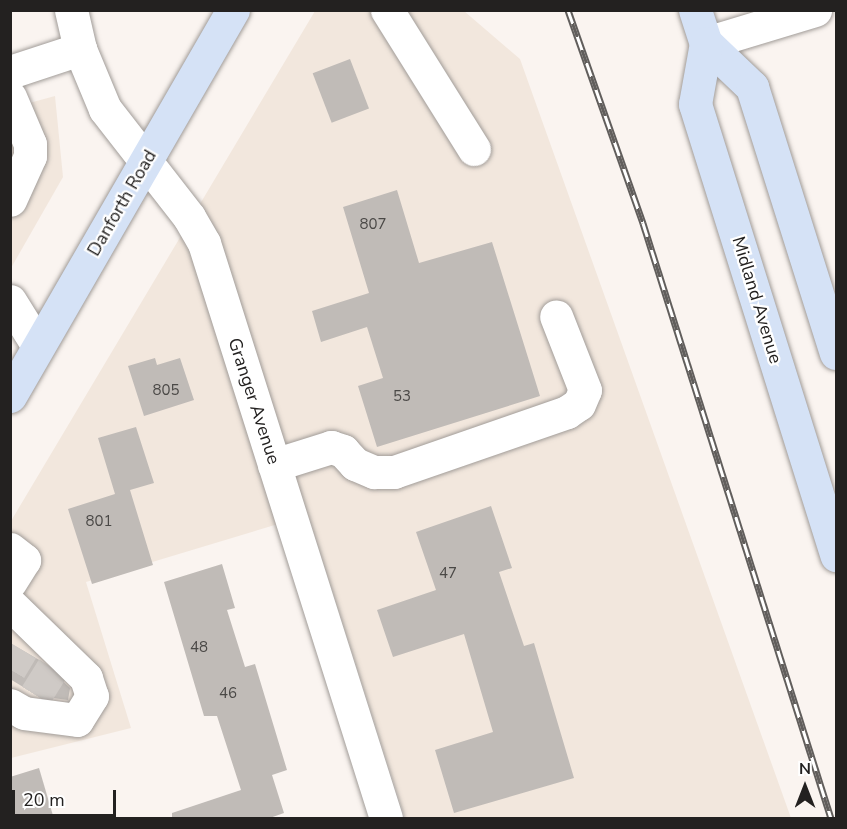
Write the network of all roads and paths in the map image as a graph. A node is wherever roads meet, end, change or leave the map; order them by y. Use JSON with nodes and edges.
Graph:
{"nodes":[{"id":1,"x":71,"y":10,"type":"edge"},
{"id":2,"x":233,"y":10,"type":"edge"},
{"id":3,"x":387,"y":10,"type":"edge"},
{"id":4,"x":695,"y":10,"type":"edge"},
{"id":5,"x":814,"y":10,"type":"edge"},
{"id":6,"x":706,"y":43,"type":"junction"},
{"id":7,"x":80,"y":49,"type":"junction"},
{"id":8,"x":10,"y":72,"type":"edge"},
{"id":9,"x":10,"y":97,"type":"edge"},
{"id":10,"x":474,"y":149,"type":"dead end"},
{"id":11,"x":145,"y":165,"type":"junction"},
{"id":12,"x":10,"y":200,"type":"edge"},
{"id":13,"x":10,"y":301,"type":"edge"},
{"id":14,"x":556,"y":316,"type":"dead end"},
{"id":15,"x":38,"y":346,"type":"junction"},
{"id":16,"x":837,"y":353,"type":"edge"},
{"id":17,"x":10,"y":396,"type":"edge"},
{"id":18,"x":274,"y":465,"type":"junction"},
{"id":19,"x":10,"y":549,"type":"edge"},
{"id":20,"x":837,"y":555,"type":"edge"},
{"id":21,"x":10,"y":582,"type":"edge"},
{"id":22,"x":10,"y":604,"type":"edge"},
{"id":23,"x":23,"y":704,"type":"edge"},
{"id":24,"x":386,"y":819,"type":"edge"}],
"edges":[{"from":1,"to":7,"type":"street","name":"Granger Avenue"},
{"from":2,"to":11,"type":"main road","name":"Danforth Road"},
{"from":3,"to":10,"type":"street"},
{"from":4,"to":6,"type":"main road","name":"Midland Avenue"},
{"from":5,"to":6,"type":"street"},
{"from":6,"to":16,"type":"main road","name":"Midland Avenue"},
{"from":6,"to":20,"type":"main road","name":"Midland Avenue"},
{"from":7,"to":8,"type":"street"},
{"from":7,"to":11,"type":"street","name":"Granger Avenue"},
{"from":9,"to":12,"type":"street"},
{"from":11,"to":15,"type":"main road","name":"Danforth Road"},
{"from":11,"to":18,"type":"street","name":"Granger Avenue"},
{"from":13,"to":15,"type":"street"},
{"from":14,"to":18,"type":"street"},
{"from":15,"to":17,"type":"main road","name":"Danforth Road"},
{"from":18,"to":24,"type":"street","name":"Granger Avenue"},
{"from":19,"to":21,"type":"street"},
{"from":22,"to":23,"type":"street"}]}
